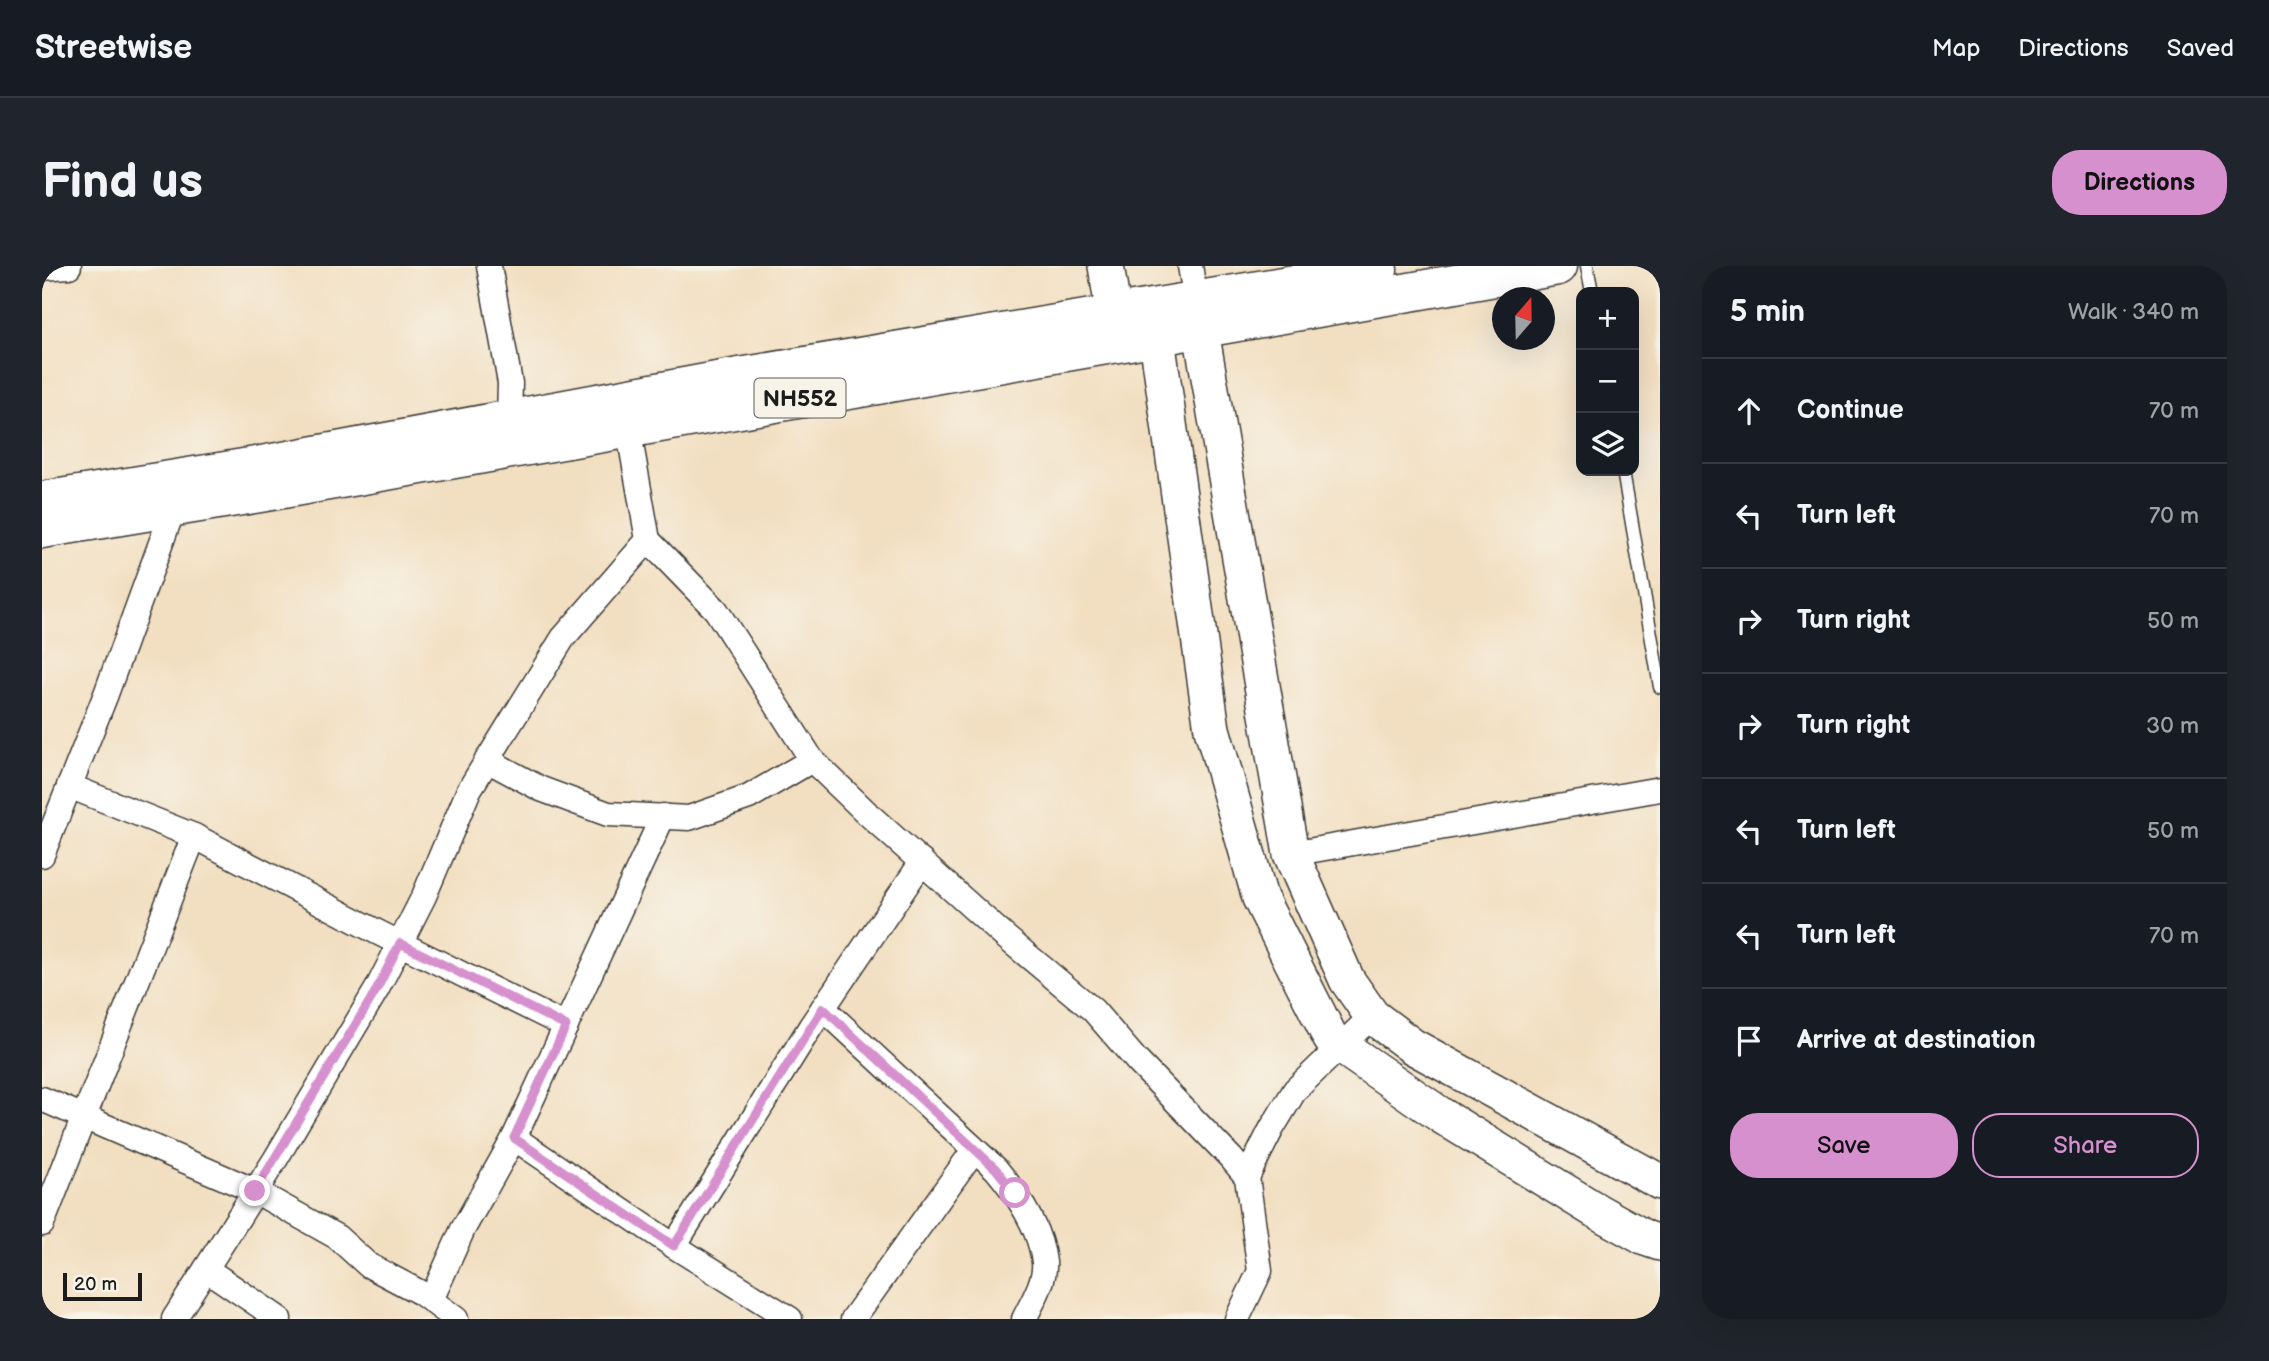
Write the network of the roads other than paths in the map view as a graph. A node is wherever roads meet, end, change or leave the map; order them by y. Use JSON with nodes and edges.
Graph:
{"nodes":[{"id":1,"x":69,"y":266,"type":"edge"},
{"id":2,"x":489,"y":266,"type":"edge"},
{"id":3,"x":1106,"y":266,"type":"edge"},
{"id":4,"x":1401,"y":266,"type":"edge"},
{"id":5,"x":1558,"y":266,"type":"edge"},
{"id":6,"x":1587,"y":266,"type":"edge"},
{"id":7,"x":42,"y":268,"type":"edge"},
{"id":8,"x":1591,"y":287,"type":"edge"},
{"id":9,"x":1196,"y":298,"type":"edge"},
{"id":10,"x":1114,"y":315,"type":"junction"},
{"id":11,"x":1155,"y":322,"type":"junction"},
{"id":12,"x":626,"y":413,"type":"junction"},
{"id":13,"x":509,"y":419,"type":"junction"},
{"id":14,"x":1624,"y":476,"type":"edge"},
{"id":15,"x":172,"y":493,"type":"junction"},
{"id":16,"x":42,"y":501,"type":"edge"},
{"id":17,"x":42,"y":528,"type":"edge"},
{"id":18,"x":648,"y":540,"type":"junction"},
{"id":19,"x":1660,"y":687,"type":"edge"},
{"id":20,"x":487,"y":760,"type":"junction"},
{"id":21,"x":811,"y":760,"type":"junction"},
{"id":22,"x":69,"y":786,"type":"junction"},
{"id":23,"x":1660,"y":789,"type":"edge"},
{"id":24,"x":663,"y":817,"type":"junction"},
{"id":25,"x":194,"y":836,"type":"junction"},
{"id":26,"x":1291,"y":854,"type":"junction"},
{"id":27,"x":42,"y":855,"type":"edge"},
{"id":28,"x":922,"y":862,"type":"junction"},
{"id":29,"x":400,"y":943,"type":"junction"},
{"id":30,"x":823,"y":1008,"type":"junction"},
{"id":31,"x":1372,"y":1016,"type":"junction"},
{"id":32,"x":566,"y":1026,"type":"junction"},
{"id":33,"x":1340,"y":1045,"type":"junction"},
{"id":34,"x":42,"y":1099,"type":"edge"},
{"id":35,"x":84,"y":1118,"type":"junction"},
{"id":36,"x":514,"y":1138,"type":"junction"},
{"id":37,"x":974,"y":1150,"type":"junction"},
{"id":38,"x":1247,"y":1177,"type":"junction"},
{"id":39,"x":1660,"y":1182,"type":"edge"},
{"id":40,"x":255,"y":1191,"type":"junction"},
{"id":41,"x":42,"y":1224,"type":"edge"},
{"id":42,"x":1660,"y":1243,"type":"edge"},
{"id":43,"x":674,"y":1246,"type":"junction"},
{"id":44,"x":205,"y":1269,"type":"junction"},
{"id":45,"x":431,"y":1300,"type":"junction"},
{"id":46,"x":174,"y":1319,"type":"edge"},
{"id":47,"x":279,"y":1319,"type":"edge"},
{"id":48,"x":456,"y":1319,"type":"edge"},
{"id":49,"x":790,"y":1319,"type":"edge"},
{"id":50,"x":853,"y":1319,"type":"edge"},
{"id":51,"x":1024,"y":1319,"type":"edge"},
{"id":52,"x":1237,"y":1319,"type":"edge"}],
"edges":[{"from":1,"to":7,"type":"street"},
{"from":2,"to":13,"type":"street"},
{"from":3,"to":10,"type":"street"},
{"from":4,"to":9,"type":"highway","number":"NH552"},
{"from":5,"to":9,"type":"highway","number":"NH552"},
{"from":6,"to":8,"type":"lane"},
{"from":9,"to":11,"type":"highway","number":"NH552"},
{"from":9,"to":26,"type":"street"},
{"from":10,"to":11,"type":"highway","number":"NH552"},
{"from":10,"to":12,"type":"highway","number":"NH552"},
{"from":11,"to":12,"type":"highway","number":"NH552"},
{"from":11,"to":33,"type":"street"},
{"from":12,"to":13,"type":"highway","number":"NH552"},
{"from":12,"to":15,"type":"highway","number":"NH552"},
{"from":12,"to":18,"type":"street"},
{"from":13,"to":15,"type":"highway","number":"NH552"},
{"from":14,"to":19,"type":"lane"},
{"from":15,"to":16,"type":"highway","number":"NH552"},
{"from":15,"to":17,"type":"highway","number":"NH552"},
{"from":15,"to":22,"type":"street"},
{"from":18,"to":20,"type":"street"},
{"from":18,"to":21,"type":"street"},
{"from":20,"to":24,"type":"street"},
{"from":20,"to":29,"type":"street"},
{"from":21,"to":24,"type":"street"},
{"from":21,"to":28,"type":"street"},
{"from":22,"to":25,"type":"street"},
{"from":22,"to":27,"type":"street"},
{"from":23,"to":26,"type":"street"},
{"from":24,"to":32,"type":"street"},
{"from":25,"to":29,"type":"street"},
{"from":25,"to":35,"type":"street"},
{"from":26,"to":31,"type":"street"},
{"from":28,"to":30,"type":"street"},
{"from":28,"to":38,"type":"street"},
{"from":29,"to":32,"type":"street"},
{"from":29,"to":40,"type":"street"},
{"from":30,"to":37,"type":"street"},
{"from":30,"to":43,"type":"street"},
{"from":31,"to":33,"type":"street"},
{"from":31,"to":39,"type":"street"},
{"from":32,"to":36,"type":"street"},
{"from":33,"to":38,"type":"street"},
{"from":33,"to":42,"type":"street"},
{"from":34,"to":35,"type":"street"},
{"from":35,"to":40,"type":"street"},
{"from":35,"to":41,"type":"street"},
{"from":36,"to":43,"type":"street"},
{"from":36,"to":45,"type":"street"},
{"from":37,"to":50,"type":"street"},
{"from":37,"to":51,"type":"street"},
{"from":38,"to":52,"type":"street"},
{"from":40,"to":44,"type":"street"},
{"from":40,"to":45,"type":"street"},
{"from":43,"to":49,"type":"street"},
{"from":44,"to":46,"type":"street"},
{"from":44,"to":47,"type":"street"},
{"from":45,"to":48,"type":"street"}]}
